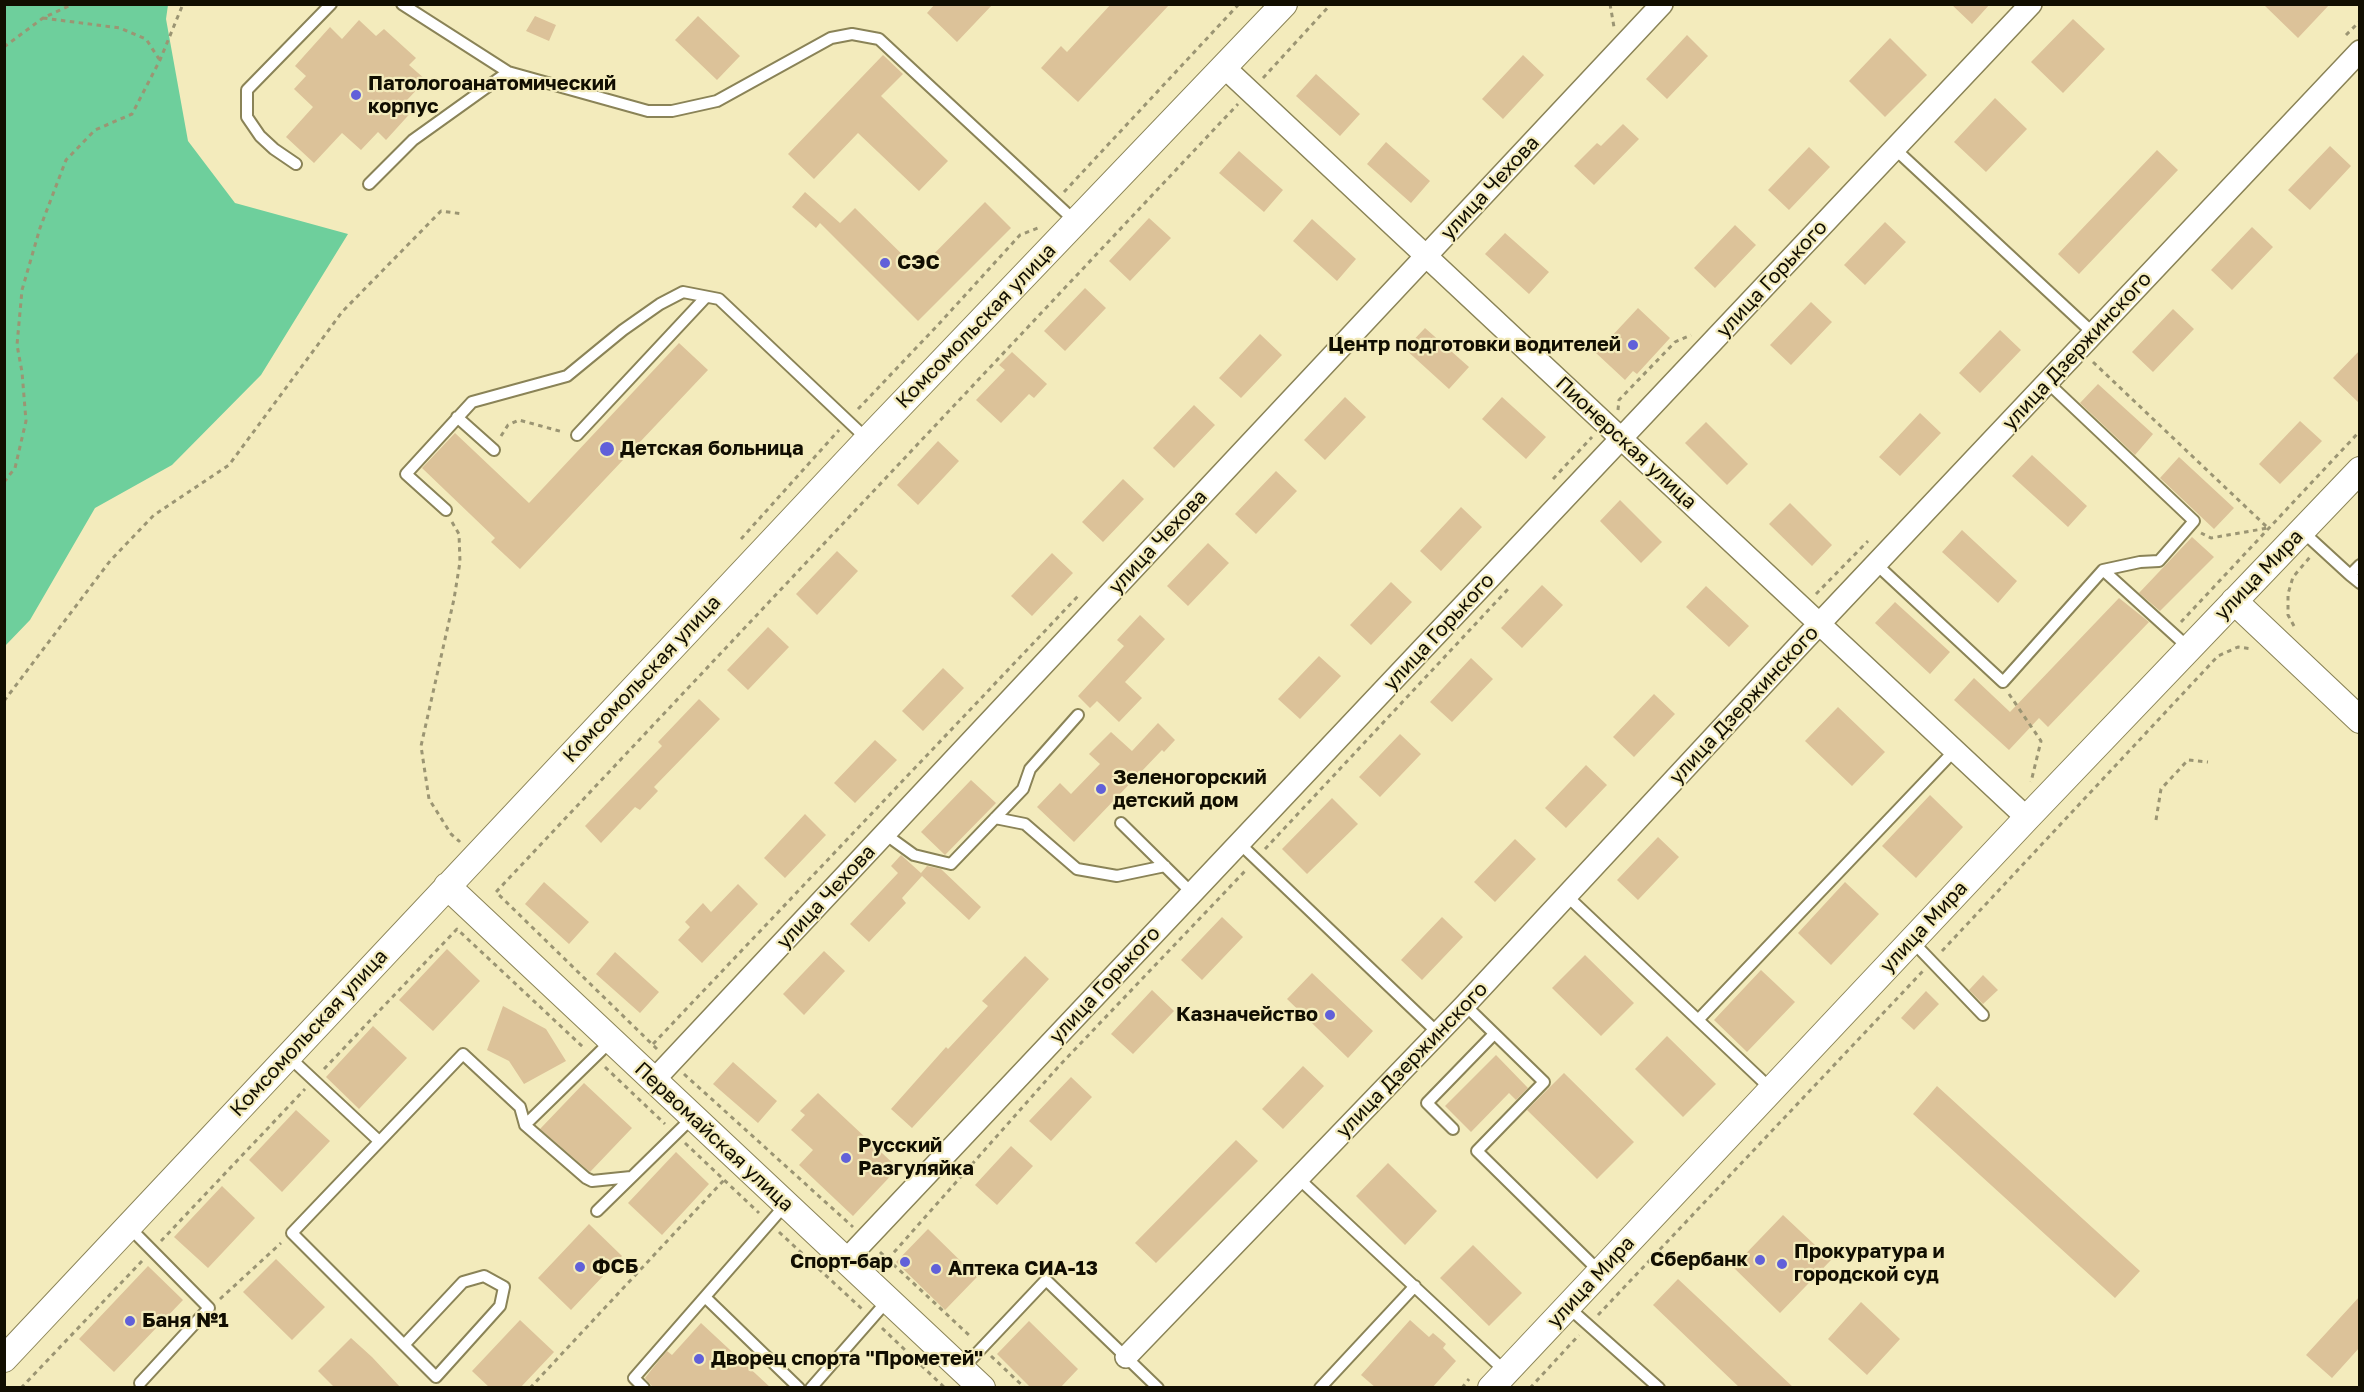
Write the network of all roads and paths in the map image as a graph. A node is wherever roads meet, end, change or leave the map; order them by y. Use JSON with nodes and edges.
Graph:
{"nodes":[{"id":1,"x":74,"y":4,"type":"edge"},
{"id":2,"x":183,"y":4,"type":"edge"},
{"id":3,"x":331,"y":4,"type":"edge"},
{"id":4,"x":402,"y":4,"type":"edge"},
{"id":5,"x":1239,"y":4,"type":"edge"},
{"id":6,"x":1284,"y":4,"type":"edge"},
{"id":7,"x":1331,"y":4,"type":"edge"},
{"id":8,"x":1662,"y":4,"type":"edge"},
{"id":9,"x":2031,"y":4,"type":"edge"},
{"id":10,"x":43,"y":18,"type":"junction"},
{"id":11,"x":4,"y":47,"type":"edge"},
{"id":12,"x":2360,"y":51,"type":"edge"},
{"id":13,"x":160,"y":60,"type":"junction"},
{"id":14,"x":1225,"y":68,"type":"junction"},
{"id":15,"x":508,"y":72,"type":"junction"},
{"id":16,"x":1250,"y":91,"type":"junction"},
{"id":17,"x":1895,"y":149,"type":"junction"},
{"id":18,"x":296,"y":164,"type":"dead end"},
{"id":19,"x":369,"y":184,"type":"dead end"},
{"id":20,"x":1061,"y":195,"type":"dead end"},
{"id":21,"x":463,"y":214,"type":"dead end"},
{"id":22,"x":1072,"y":218,"type":"junction"},
{"id":23,"x":1426,"y":256,"type":"junction"},
{"id":24,"x":706,"y":297,"type":"junction"},
{"id":25,"x":1698,"y":332,"type":"dead end"},
{"id":26,"x":2093,"y":333,"type":"junction"},
{"id":27,"x":2078,"y":349,"type":"junction"},
{"id":28,"x":2048,"y":382,"type":"junction"},
{"id":29,"x":1619,"y":400,"type":"dead end"},
{"id":30,"x":457,"y":417,"type":"junction"},
{"id":31,"x":848,"y":420,"type":"junction"},
{"id":32,"x":554,"y":430,"type":"dead end"},
{"id":33,"x":577,"y":435,"type":"dead end"},
{"id":34,"x":1622,"y":438,"type":"junction"},
{"id":35,"x":868,"y":439,"type":"junction"},
{"id":36,"x":494,"y":450,"type":"joint"},
{"id":37,"x":2360,"y":470,"type":"edge"},
{"id":38,"x":4,"y":482,"type":"edge"},
{"id":39,"x":446,"y":510,"type":"joint"},
{"id":40,"x":2189,"y":527,"type":"junction"},
{"id":41,"x":2310,"y":538,"type":"junction"},
{"id":42,"x":1876,"y":564,"type":"junction"},
{"id":43,"x":2360,"y":565,"type":"edge"},
{"id":44,"x":2103,"y":570,"type":"junction"},
{"id":45,"x":2350,"y":575,"type":"junction"},
{"id":46,"x":2360,"y":584,"type":"edge"},
{"id":47,"x":2234,"y":601,"type":"junction"},
{"id":48,"x":1820,"y":623,"type":"junction"},
{"id":49,"x":2297,"y":634,"type":"dead end"},
{"id":50,"x":2189,"y":648,"type":"junction"},
{"id":51,"x":2256,"y":649,"type":"dead end"},
{"id":52,"x":2003,"y":682,"type":"junction"},
{"id":53,"x":4,"y":701,"type":"edge"},
{"id":54,"x":1078,"y":715,"type":"dead end"},
{"id":55,"x":2360,"y":720,"type":"edge"},
{"id":56,"x":1955,"y":750,"type":"junction"},
{"id":57,"x":2208,"y":762,"type":"dead end"},
{"id":58,"x":2030,"y":783,"type":"dead end"},
{"id":59,"x":995,"y":818,"type":"junction"},
{"id":60,"x":2027,"y":818,"type":"junction"},
{"id":61,"x":2156,"y":820,"type":"dead end"},
{"id":62,"x":1121,"y":823,"type":"dead end"},
{"id":63,"x":885,"y":834,"type":"junction"},
{"id":64,"x":459,"y":841,"type":"dead end"},
{"id":65,"x":1239,"y":843,"type":"junction"},
{"id":66,"x":1166,"y":866,"type":"junction"},
{"id":67,"x":447,"y":886,"type":"junction"},
{"id":68,"x":1192,"y":893,"type":"junction"},
{"id":69,"x":1567,"y":896,"type":"junction"},
{"id":70,"x":1912,"y":940,"type":"junction"},
{"id":71,"x":1932,"y":961,"type":"junction"},
{"id":72,"x":1465,"y":1005,"type":"junction"},
{"id":73,"x":1983,"y":1016,"type":"dead end"},
{"id":74,"x":1698,"y":1020,"type":"junction"},
{"id":75,"x":1438,"y":1033,"type":"junction"},
{"id":76,"x":1494,"y":1034,"type":"junction"},
{"id":77,"x":603,"y":1049,"type":"junction"},
{"id":78,"x":288,"y":1056,"type":"junction"},
{"id":79,"x":663,"y":1072,"type":"junction"},
{"id":80,"x":314,"y":1080,"type":"junction"},
{"id":81,"x":1771,"y":1089,"type":"junction"},
{"id":82,"x":525,"y":1125,"type":"junction"},
{"id":83,"x":684,"y":1125,"type":"junction"},
{"id":84,"x":1453,"y":1129,"type":"dead end"},
{"id":85,"x":379,"y":1141,"type":"junction"},
{"id":86,"x":631,"y":1177,"type":"junction"},
{"id":87,"x":1298,"y":1178,"type":"junction"},
{"id":88,"x":724,"y":1180,"type":"junction"},
{"id":89,"x":597,"y":1211,"type":"dead end"},
{"id":90,"x":778,"y":1214,"type":"junction"},
{"id":91,"x":128,"y":1227,"type":"junction"},
{"id":92,"x":292,"y":1233,"type":"junction"},
{"id":93,"x":866,"y":1238,"type":"junction"},
{"id":94,"x":152,"y":1251,"type":"junction"},
{"id":95,"x":846,"y":1260,"type":"junction"},
{"id":96,"x":1600,"y":1272,"type":"junction"},
{"id":97,"x":1415,"y":1286,"type":"junction"},
{"id":98,"x":705,"y":1297,"type":"junction"},
{"id":99,"x":1568,"y":1307,"type":"junction"},
{"id":100,"x":209,"y":1308,"type":"junction"},
{"id":101,"x":880,"y":1309,"type":"junction"},
{"id":102,"x":1588,"y":1325,"type":"junction"},
{"id":103,"x":404,"y":1345,"type":"junction"},
{"id":104,"x":982,"y":1347,"type":"junction"},
{"id":105,"x":1126,"y":1357,"type":"junction"},
{"id":106,"x":4,"y":1359,"type":"edge"},
{"id":107,"x":953,"y":1378,"type":"edge"},
{"id":108,"x":1499,"y":1380,"type":"edge"},
{"id":109,"x":140,"y":1383,"type":"dead end"},
{"id":110,"x":21,"y":1388,"type":"edge"},
{"id":111,"x":530,"y":1388,"type":"edge"},
{"id":112,"x":644,"y":1388,"type":"edge"},
{"id":113,"x":799,"y":1388,"type":"edge"},
{"id":114,"x":811,"y":1388,"type":"edge"},
{"id":115,"x":982,"y":1388,"type":"edge"},
{"id":116,"x":1025,"y":1388,"type":"edge"},
{"id":117,"x":1158,"y":1388,"type":"edge"},
{"id":118,"x":1320,"y":1388,"type":"edge"},
{"id":119,"x":1530,"y":1388,"type":"edge"},
{"id":120,"x":1659,"y":1388,"type":"edge"}],
"edges":[{"from":1,"to":10,"type":"path"},
{"from":2,"to":13,"type":"path"},
{"from":3,"to":18,"type":"lane"},
{"from":4,"to":15,"type":"lane"},
{"from":5,"to":20,"type":"path"},
{"from":6,"to":14,"type":"street","name":"Комсомольская улица"},
{"from":7,"to":16,"type":"path"},
{"from":8,"to":23,"type":"street","name":"улица Чехова"},
{"from":9,"to":17,"type":"street","name":"улица Горького"},
{"from":10,"to":11,"type":"path"},
{"from":10,"to":13,"type":"path"},
{"from":12,"to":26,"type":"street","name":"улица Дзержинского"},
{"from":13,"to":38,"type":"path"},
{"from":14,"to":16,"type":"street","name":"Пионерская улица"},
{"from":14,"to":22,"type":"street","name":"Комсомольская улица"},
{"from":15,"to":19,"type":"lane"},
{"from":15,"to":22,"type":"lane"},
{"from":16,"to":23,"type":"street","name":"Пионерская улица"},
{"from":16,"to":79,"type":"path"},
{"from":17,"to":26,"type":"lane"},
{"from":17,"to":34,"type":"street","name":"улица Горького"},
{"from":21,"to":53,"type":"path"},
{"from":22,"to":31,"type":"path"},
{"from":22,"to":35,"type":"street","name":"Комсомольская улица"},
{"from":23,"to":34,"type":"street","name":"Пионерская улица"},
{"from":23,"to":63,"type":"street","name":"улица Чехова"},
{"from":24,"to":30,"type":"lane"},
{"from":24,"to":31,"type":"lane"},
{"from":24,"to":33,"type":"lane"},
{"from":25,"to":29,"type":"path"},
{"from":26,"to":27,"type":"street","name":"улица Дзержинского"},
{"from":27,"to":28,"type":"street","name":"улица Дзержинского"},
{"from":27,"to":40,"type":"path"},
{"from":28,"to":40,"type":"lane"},
{"from":28,"to":42,"type":"street","name":"улица Дзержинского"},
{"from":30,"to":36,"type":"lane"},
{"from":30,"to":39,"type":"lane"},
{"from":31,"to":35,"type":"lane"},
{"from":32,"to":36,"type":"path"},
{"from":34,"to":48,"type":"street","name":"Пионерская улица"},
{"from":34,"to":65,"type":"street","name":"улица Горького"},
{"from":35,"to":67,"type":"street","name":"Комсомольская улица"},
{"from":37,"to":41,"type":"street","name":"улица Мира"},
{"from":39,"to":64,"type":"path"},
{"from":40,"to":44,"type":"lane"},
{"from":41,"to":45,"type":"lane"},
{"from":41,"to":47,"type":"street","name":"улица Мира"},
{"from":41,"to":49,"type":"path"},
{"from":42,"to":48,"type":"street","name":"улица Дзержинского"},
{"from":42,"to":52,"type":"lane"},
{"from":43,"to":45,"type":"lane"},
{"from":44,"to":50,"type":"lane"},
{"from":44,"to":52,"type":"lane"},
{"from":45,"to":46,"type":"lane"},
{"from":47,"to":50,"type":"street","name":"улица Мира"},
{"from":47,"to":55,"type":"street"},
{"from":48,"to":56,"type":"street","name":"Пионерская улица"},
{"from":48,"to":69,"type":"street","name":"улица Дзержинского"},
{"from":50,"to":60,"type":"street","name":"улица Мира"},
{"from":51,"to":71,"type":"path"},
{"from":52,"to":58,"type":"path"},
{"from":54,"to":59,"type":"lane"},
{"from":56,"to":60,"type":"street","name":"Пионерская улица"},
{"from":56,"to":74,"type":"lane"},
{"from":57,"to":61,"type":"path"},
{"from":59,"to":63,"type":"lane"},
{"from":59,"to":66,"type":"lane"},
{"from":60,"to":70,"type":"street","name":"улица Мира"},
{"from":62,"to":66,"type":"lane"},
{"from":63,"to":79,"type":"street","name":"улица Чехова"},
{"from":65,"to":68,"type":"street","name":"улица Горького"},
{"from":65,"to":75,"type":"lane"},
{"from":66,"to":68,"type":"lane"},
{"from":67,"to":77,"type":"street","name":"Первомайская улица"},
{"from":67,"to":78,"type":"street","name":"Комсомольская улица"},
{"from":68,"to":93,"type":"street","name":"улица Горького"},
{"from":69,"to":72,"type":"street","name":"улица Дзержинского"},
{"from":69,"to":74,"type":"lane"},
{"from":70,"to":71,"type":"lane"},
{"from":70,"to":81,"type":"street","name":"улица Мира"},
{"from":71,"to":73,"type":"lane"},
{"from":71,"to":102,"type":"path"},
{"from":72,"to":75,"type":"street","name":"улица Дзержинского"},
{"from":72,"to":76,"type":"lane"},
{"from":74,"to":81,"type":"lane"},
{"from":75,"to":87,"type":"street","name":"улица Дзержинского"},
{"from":76,"to":84,"type":"lane"},
{"from":76,"to":96,"type":"lane"},
{"from":77,"to":79,"type":"street","name":"Первомайская улица"},
{"from":77,"to":80,"type":"path"},
{"from":77,"to":82,"type":"lane"},
{"from":77,"to":83,"type":"path"},
{"from":78,"to":80,"type":"lane"},
{"from":78,"to":91,"type":"street","name":"Комсомольская улица"},
{"from":79,"to":83,"type":"street","name":"Первомайская улица"},
{"from":79,"to":93,"type":"path"},
{"from":80,"to":85,"type":"lane"},
{"from":80,"to":94,"type":"path"},
{"from":81,"to":96,"type":"street","name":"улица Мира"},
{"from":82,"to":85,"type":"lane"},
{"from":82,"to":86,"type":"lane"},
{"from":83,"to":86,"type":"lane"},
{"from":83,"to":88,"type":"path"},
{"from":83,"to":90,"type":"street","name":"Первомайская улица"},
{"from":85,"to":92,"type":"lane"},
{"from":86,"to":89,"type":"lane"},
{"from":87,"to":97,"type":"lane"},
{"from":87,"to":105,"type":"street","name":"улица Дзержинского"},
{"from":88,"to":90,"type":"path"},
{"from":88,"to":111,"type":"path"},
{"from":90,"to":95,"type":"street","name":"Первомайская улица"},
{"from":90,"to":98,"type":"lane"},
{"from":90,"to":101,"type":"path"},
{"from":91,"to":94,"type":"lane"},
{"from":91,"to":106,"type":"street","name":"Комсомольская улица"},
{"from":92,"to":100,"type":"path"},
{"from":92,"to":103,"type":"lane"},
{"from":93,"to":95,"type":"street","name":"улица Горького"},
{"from":93,"to":104,"type":"path"},
{"from":94,"to":100,"type":"lane"},
{"from":94,"to":110,"type":"path"},
{"from":95,"to":101,"type":"street","name":"Первомайская улица"},
{"from":96,"to":99,"type":"street","name":"улица Мира"},
{"from":97,"to":108,"type":"lane"},
{"from":97,"to":118,"type":"lane"},
{"from":98,"to":112,"type":"lane"},
{"from":98,"to":113,"type":"lane"},
{"from":99,"to":102,"type":"lane"},
{"from":99,"to":108,"type":"street","name":"улица Мира"},
{"from":100,"to":109,"type":"lane"},
{"from":101,"to":107,"type":"street","name":"Первомайская улица"},
{"from":101,"to":107,"type":"path"},
{"from":101,"to":114,"type":"lane"},
{"from":102,"to":119,"type":"path"},
{"from":102,"to":120,"type":"lane"},
{"from":103,"to":103,"type":"lane"},
{"from":104,"to":105,"type":"lane"},
{"from":104,"to":107,"type":"lane"},
{"from":104,"to":116,"type":"path"},
{"from":105,"to":117,"type":"lane"},
{"from":107,"to":115,"type":"street","name":"Первомайская улица"}]}
